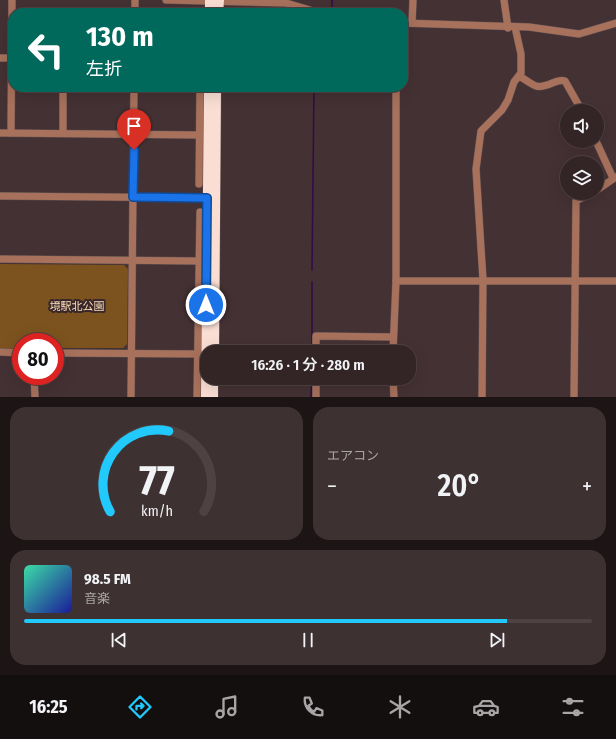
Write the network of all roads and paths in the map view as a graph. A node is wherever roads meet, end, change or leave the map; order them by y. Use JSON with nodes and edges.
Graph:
{"nodes":[{"id":1,"x":166,"y":0,"type":"edge"},
{"id":2,"x":413,"y":0,"type":"edge"},
{"id":3,"x":504,"y":0,"type":"edge"},
{"id":4,"x":215,"y":1,"type":"edge"},
{"id":5,"x":286,"y":2,"type":"edge"},
{"id":6,"x":305,"y":8,"type":"edge"},
{"id":7,"x":408,"y":23,"type":"edge"},
{"id":8,"x":412,"y":23,"type":"junction"},
{"id":9,"x":616,"y":23,"type":"edge"},
{"id":10,"x":512,"y":28,"type":"junction"},
{"id":11,"x":519,"y":76,"type":"junction"},
{"id":12,"x":12,"y":92,"type":"edge"},
{"id":13,"x":63,"y":92,"type":"edge"},
{"id":14,"x":134,"y":92,"type":"edge"},
{"id":15,"x":203,"y":92,"type":"edge"},
{"id":16,"x":203,"y":92,"type":"edge"},
{"id":17,"x":216,"y":92,"type":"edge"},
{"id":18,"x":396,"y":92,"type":"edge"},
{"id":19,"x":578,"y":104,"type":"edge"},
{"id":20,"x":0,"y":133,"type":"edge"},
{"id":21,"x":11,"y":133,"type":"junction"},
{"id":22,"x":63,"y":133,"type":"junction"},
{"id":23,"x":134,"y":134,"type":"junction"},
{"id":24,"x":199,"y":135,"type":"junction"},
{"id":25,"x":600,"y":148,"type":"edge"},
{"id":26,"x":203,"y":153,"type":"junction"},
{"id":27,"x":615,"y":178,"type":"edge"},
{"id":28,"x":199,"y":184,"type":"dead end"},
{"id":29,"x":604,"y":185,"type":"edge"},
{"id":30,"x":0,"y":196,"type":"edge"},
{"id":31,"x":133,"y":197,"type":"junction"},
{"id":32,"x":211,"y":198,"type":"junction"},
{"id":33,"x":579,"y":200,"type":"edge"},
{"id":34,"x":200,"y":212,"type":"dead end"},
{"id":35,"x":0,"y":259,"type":"edge"},
{"id":36,"x":133,"y":260,"type":"junction"},
{"id":37,"x":198,"y":261,"type":"junction"},
{"id":38,"x":483,"y":280,"type":"junction"},
{"id":39,"x":576,"y":280,"type":"junction"},
{"id":40,"x":396,"y":281,"type":"junction"},
{"id":41,"x":616,"y":281,"type":"edge"},
{"id":42,"x":206,"y":289,"type":"junction"},
{"id":43,"x":198,"y":299,"type":"junction"},
{"id":44,"x":393,"y":337,"type":"junction"},
{"id":45,"x":214,"y":345,"type":"edge"},
{"id":46,"x":316,"y":345,"type":"edge"},
{"id":47,"x":393,"y":345,"type":"edge"},
{"id":48,"x":0,"y":352,"type":"edge"},
{"id":49,"x":12,"y":353,"type":"edge"},
{"id":50,"x":64,"y":353,"type":"edge"},
{"id":51,"x":132,"y":353,"type":"junction"},
{"id":52,"x":198,"y":354,"type":"junction"},
{"id":53,"x":34,"y":385,"type":"edge"},
{"id":54,"x":213,"y":385,"type":"edge"},
{"id":55,"x":316,"y":385,"type":"edge"},
{"id":56,"x":394,"y":385,"type":"edge"},
{"id":57,"x":34,"y":397,"type":"edge"},
{"id":58,"x":131,"y":397,"type":"edge"},
{"id":59,"x":197,"y":397,"type":"edge"},
{"id":60,"x":206,"y":397,"type":"edge"},
{"id":61,"x":213,"y":397,"type":"edge"},
{"id":62,"x":316,"y":397,"type":"edge"},
{"id":63,"x":394,"y":397,"type":"edge"},
{"id":64,"x":482,"y":397,"type":"edge"},
{"id":65,"x":574,"y":397,"type":"edge"}],
"edges":[{"from":1,"to":4,"type":"street"},
{"from":2,"to":8,"type":"street"},
{"from":3,"to":10,"type":"street"},
{"from":4,"to":5,"type":"street"},
{"from":5,"to":6,"type":"street"},
{"from":7,"to":8,"type":"street"},
{"from":8,"to":10,"type":"street"},
{"from":9,"to":10,"type":"street"},
{"from":10,"to":11,"type":"street"},
{"from":11,"to":19,"type":"street"},
{"from":11,"to":38,"type":"street"},
{"from":12,"to":21,"type":"street"},
{"from":13,"to":22,"type":"street"},
{"from":14,"to":23,"type":"street"},
{"from":15,"to":24,"type":"street"},
{"from":16,"to":26,"type":"highway"},
{"from":17,"to":32,"type":"highway"},
{"from":18,"to":40,"type":"street"},
{"from":20,"to":21,"type":"street"},
{"from":21,"to":22,"type":"street"},
{"from":22,"to":23,"type":"street"},
{"from":23,"to":24,"type":"street"},
{"from":23,"to":31,"type":"street"},
{"from":24,"to":26,"type":"street"},
{"from":25,"to":27,"type":"street"},
{"from":26,"to":28,"type":"street"},
{"from":26,"to":32,"type":"highway"},
{"from":27,"to":29,"type":"street"},
{"from":30,"to":31,"type":"street"},
{"from":31,"to":32,"type":"street"},
{"from":31,"to":36,"type":"street"},
{"from":32,"to":42,"type":"highway"},
{"from":32,"to":45,"type":"highway"},
{"from":33,"to":39,"type":"street"},
{"from":34,"to":37,"type":"street"},
{"from":35,"to":36,"type":"street"},
{"from":36,"to":37,"type":"street"},
{"from":36,"to":51,"type":"street"},
{"from":37,"to":43,"type":"street"},
{"from":38,"to":39,"type":"street"},
{"from":38,"to":40,"type":"street"},
{"from":38,"to":64,"type":"street"},
{"from":39,"to":41,"type":"street"},
{"from":39,"to":65,"type":"street"},
{"from":40,"to":44,"type":"street"},
{"from":42,"to":43,"type":"street"},
{"from":42,"to":60,"type":"highway"},
{"from":43,"to":52,"type":"street"},
{"from":44,"to":46,"type":"street"},
{"from":44,"to":47,"type":"street"},
{"from":48,"to":49,"type":"street"},
{"from":50,"to":51,"type":"street"},
{"from":51,"to":52,"type":"street"},
{"from":51,"to":58,"type":"street"},
{"from":52,"to":59,"type":"street"},
{"from":53,"to":57,"type":"street"},
{"from":54,"to":61,"type":"highway"},
{"from":55,"to":62,"type":"street"},
{"from":56,"to":63,"type":"street"}]}
